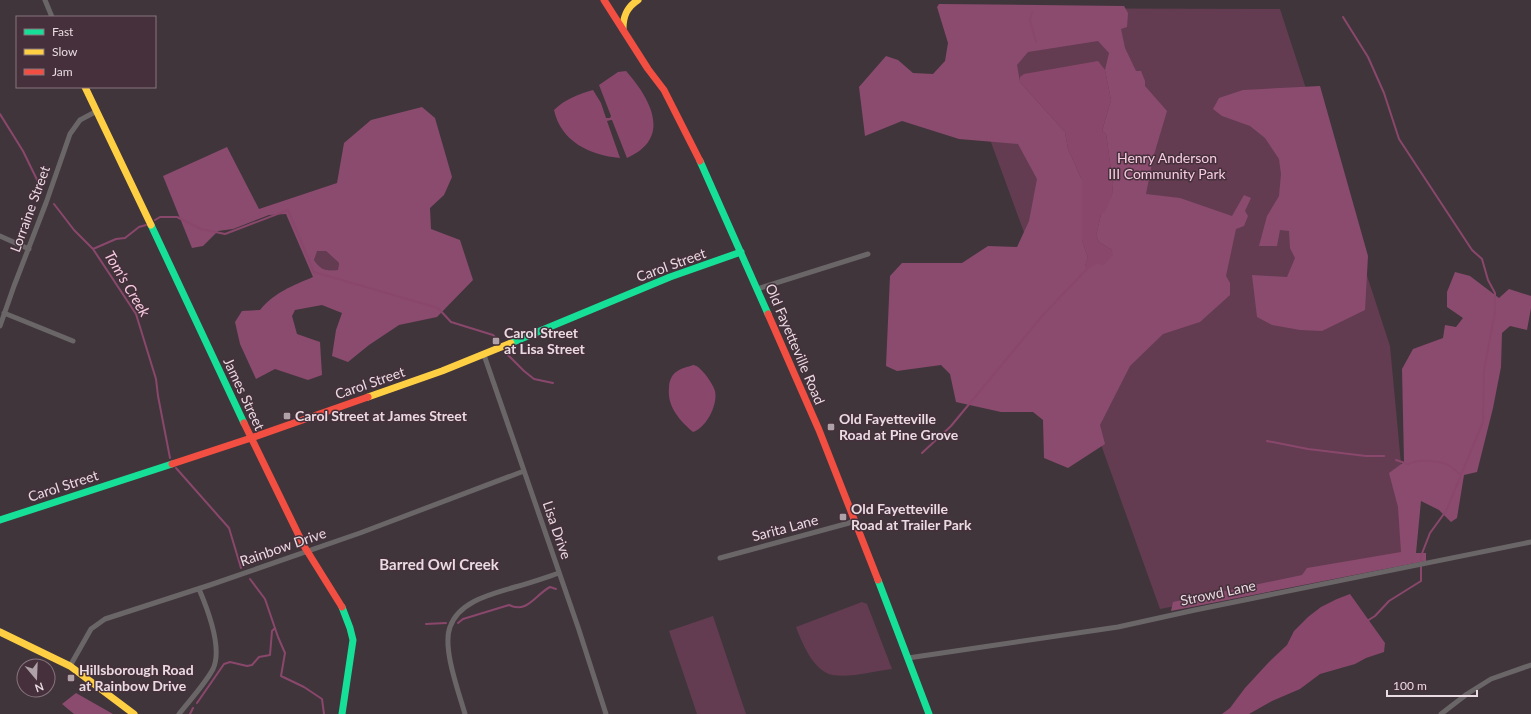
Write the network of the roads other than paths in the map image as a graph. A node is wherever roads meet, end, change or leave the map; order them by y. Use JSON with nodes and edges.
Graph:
{"nodes":[{"id":1,"x":45,"y":0,"type":"edge"},
{"id":2,"x":604,"y":0,"type":"edge"},
{"id":3,"x":638,"y":0,"type":"edge"},
{"id":4,"x":52,"y":16,"type":"edge"},
{"id":5,"x":623,"y":29,"type":"junction"},
{"id":6,"x":86,"y":88,"type":"edge"},
{"id":7,"x":97,"y":111,"type":"junction"},
{"id":8,"x":0,"y":236,"type":"edge"},
{"id":9,"x":29,"y":249,"type":"junction"},
{"id":10,"x":741,"y":252,"type":"junction"},
{"id":11,"x":868,"y":254,"type":"dead end"},
{"id":12,"x":757,"y":289,"type":"junction"},
{"id":13,"x":4,"y":313,"type":"junction"},
{"id":14,"x":0,"y":326,"type":"edge"},
{"id":15,"x":73,"y":341,"type":"dead end"},
{"id":16,"x":484,"y":355,"type":"junction"},
{"id":17,"x":251,"y":438,"type":"junction"},
{"id":18,"x":524,"y":472,"type":"junction"},
{"id":19,"x":0,"y":520,"type":"edge"},
{"id":20,"x":855,"y":520,"type":"junction"},
{"id":21,"x":1531,"y":542,"type":"edge"},
{"id":22,"x":307,"y":552,"type":"junction"},
{"id":23,"x":720,"y":558,"type":"dead end"},
{"id":24,"x":559,"y":573,"type":"junction"},
{"id":25,"x":199,"y":589,"type":"junction"},
{"id":26,"x":0,"y":632,"type":"edge"},
{"id":27,"x":908,"y":658,"type":"junction"},
{"id":28,"x":1531,"y":665,"type":"edge"},
{"id":29,"x":70,"y":666,"type":"junction"},
{"id":30,"x":134,"y":714,"type":"edge"},
{"id":31,"x":179,"y":714,"type":"edge"},
{"id":32,"x":342,"y":714,"type":"edge"},
{"id":33,"x":465,"y":714,"type":"edge"},
{"id":34,"x":606,"y":714,"type":"edge"},
{"id":35,"x":929,"y":714,"type":"edge"},
{"id":36,"x":1441,"y":714,"type":"edge"}],
"edges":[{"from":1,"to":4,"type":"street"},
{"from":2,"to":5,"type":"main road","name":"Old Fayetteville Road"},
{"from":3,"to":5,"type":"main road"},
{"from":5,"to":10,"type":"main road","name":"Old Fayetteville Road"},
{"from":6,"to":7,"type":"main road","name":"James Street"},
{"from":7,"to":9,"type":"street","name":"Lorraine Street"},
{"from":7,"to":17,"type":"main road","name":"James Street"},
{"from":8,"to":9,"type":"street"},
{"from":9,"to":13,"type":"street","name":"Lorraine Street"},
{"from":10,"to":12,"type":"main road","name":"Old Fayetteville Road"},
{"from":10,"to":16,"type":"main road","name":"Carol Street"},
{"from":11,"to":12,"type":"street"},
{"from":12,"to":20,"type":"main road","name":"Old Fayetteville Road"},
{"from":13,"to":14,"type":"street","name":"Lorraine Street"},
{"from":13,"to":15,"type":"street"},
{"from":16,"to":17,"type":"main road","name":"Carol Street"},
{"from":16,"to":18,"type":"street","name":"Lisa Drive"},
{"from":17,"to":19,"type":"main road","name":"Carol Street"},
{"from":17,"to":22,"type":"main road","name":"James Street"},
{"from":18,"to":22,"type":"street","name":"Rainbow Drive"},
{"from":18,"to":24,"type":"street","name":"Lisa Drive"},
{"from":20,"to":23,"type":"street","name":"Sarita Lane"},
{"from":20,"to":27,"type":"main road","name":"Old Fayetteville Road"},
{"from":21,"to":27,"type":"street","name":"Strowd Lane"},
{"from":22,"to":25,"type":"street","name":"Rainbow Drive"},
{"from":22,"to":32,"type":"main road","name":"James Street"},
{"from":24,"to":33,"type":"street"},
{"from":24,"to":34,"type":"street","name":"Lisa Drive"},
{"from":25,"to":29,"type":"street","name":"Rainbow Drive"},
{"from":25,"to":31,"type":"street"},
{"from":26,"to":29,"type":"main road"},
{"from":27,"to":35,"type":"main road","name":"Old Fayetteville Road"},
{"from":28,"to":36,"type":"street"},
{"from":29,"to":30,"type":"main road"}]}
